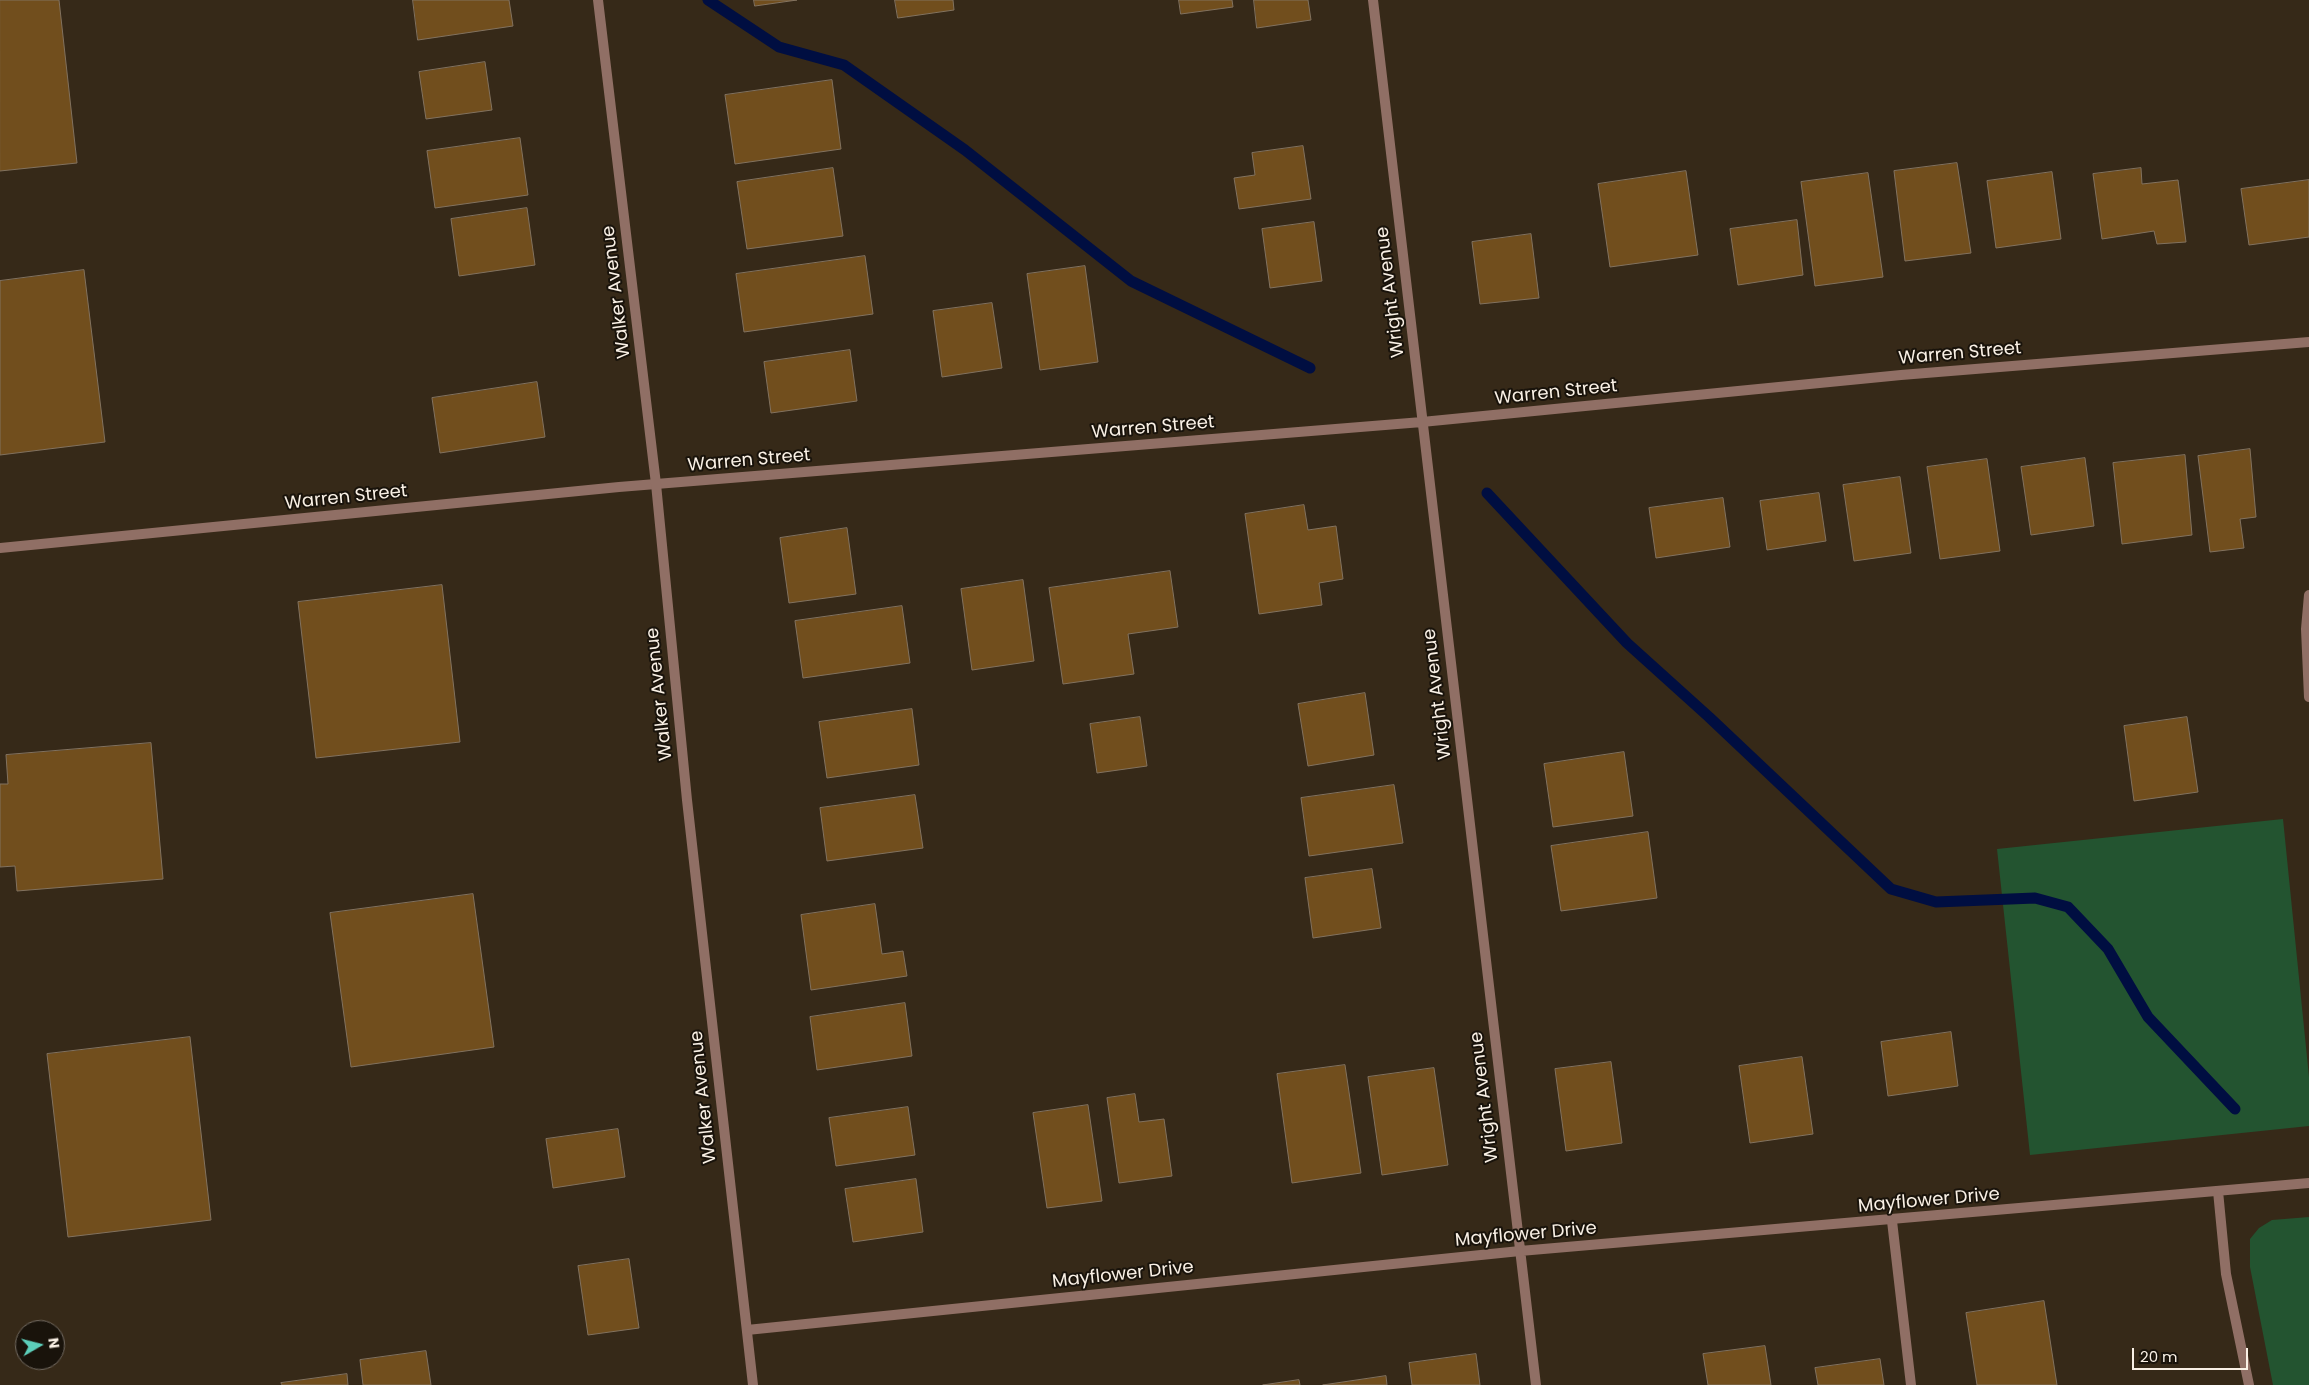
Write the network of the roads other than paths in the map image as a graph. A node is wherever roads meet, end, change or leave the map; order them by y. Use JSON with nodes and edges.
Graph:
{"nodes":[{"id":1,"x":598,"y":0,"type":"edge"},
{"id":2,"x":1373,"y":0,"type":"edge"},
{"id":3,"x":2309,"y":342,"type":"edge"},
{"id":4,"x":1422,"y":422,"type":"junction"},
{"id":5,"x":656,"y":484,"type":"junction"},
{"id":6,"x":0,"y":548,"type":"edge"},
{"id":7,"x":2309,"y":595,"type":"edge"},
{"id":8,"x":2309,"y":697,"type":"edge"},
{"id":9,"x":2309,"y":1183,"type":"edge"},
{"id":10,"x":2218,"y":1190,"type":"junction"},
{"id":11,"x":1892,"y":1220,"type":"junction"},
{"id":12,"x":1520,"y":1251,"type":"junction"},
{"id":13,"x":746,"y":1330,"type":"junction"},
{"id":14,"x":753,"y":1385,"type":"edge"},
{"id":15,"x":1536,"y":1385,"type":"edge"},
{"id":16,"x":1910,"y":1385,"type":"edge"},
{"id":17,"x":2249,"y":1385,"type":"edge"}],
"edges":[{"from":1,"to":5,"type":"street","name":"Walker Avenue"},
{"from":2,"to":4,"type":"street","name":"Wright Avenue"},
{"from":3,"to":4,"type":"street","name":"Warren Street"},
{"from":4,"to":5,"type":"street","name":"Warren Street"},
{"from":4,"to":12,"type":"street","name":"Wright Avenue"},
{"from":5,"to":6,"type":"street","name":"Warren Street"},
{"from":5,"to":13,"type":"street","name":"Walker Avenue"},
{"from":7,"to":8,"type":"street"},
{"from":9,"to":10,"type":"street","name":"Mayflower Drive"},
{"from":10,"to":11,"type":"street","name":"Mayflower Drive"},
{"from":10,"to":17,"type":"street"},
{"from":11,"to":12,"type":"street","name":"Mayflower Drive"},
{"from":11,"to":16,"type":"street"},
{"from":12,"to":13,"type":"street","name":"Mayflower Drive"},
{"from":12,"to":15,"type":"street","name":"Wright Avenue"},
{"from":13,"to":14,"type":"street","name":"Walker Avenue"}]}
